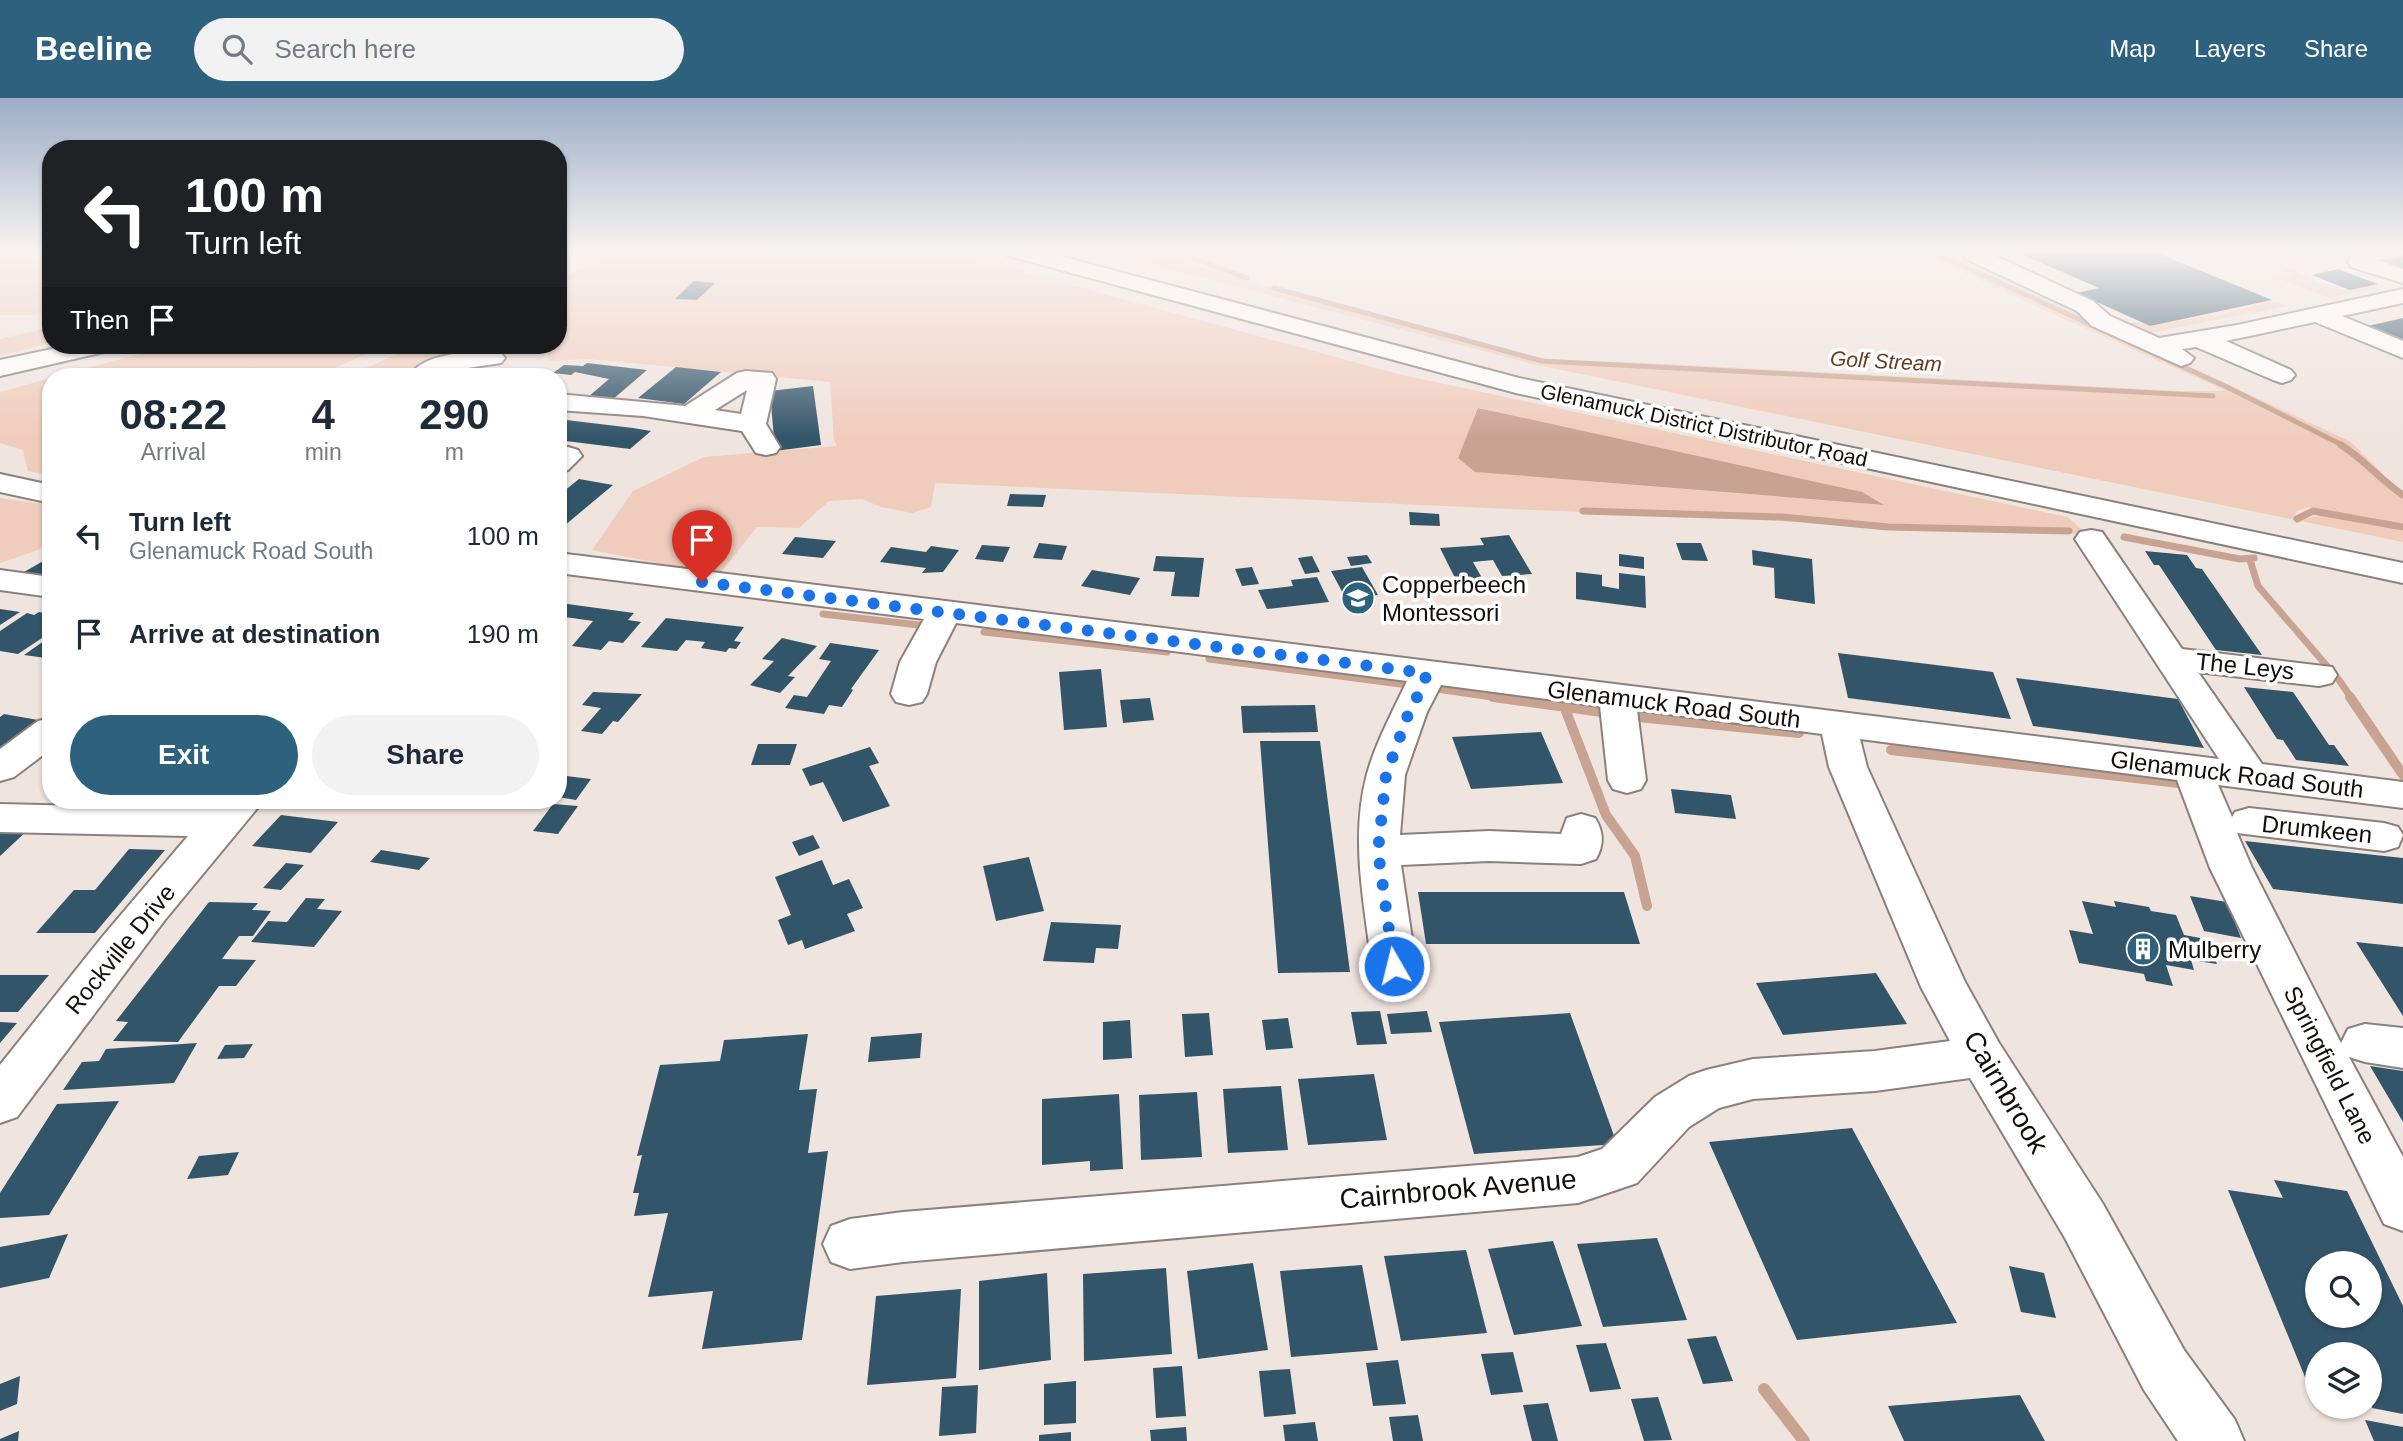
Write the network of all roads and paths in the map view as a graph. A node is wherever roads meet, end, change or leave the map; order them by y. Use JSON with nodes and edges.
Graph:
{"nodes":[{"id":1,"x":1247,"y":313,"type":"edge"},
{"id":2,"x":1292,"y":313,"type":"edge"},
{"id":3,"x":2092,"y":313,"type":"edge"},
{"id":4,"x":2324,"y":313,"type":"edge"},
{"id":5,"x":2318,"y":315,"type":"junction"},
{"id":6,"x":2200,"y":339,"type":"junction"},
{"id":7,"x":2157,"y":346,"type":"junction"},
{"id":8,"x":2403,"y":350,"type":"edge"},
{"id":9,"x":67,"y":354,"type":"edge"},
{"id":10,"x":492,"y":358,"type":"dead end"},
{"id":11,"x":42,"y":360,"type":"junction"},
{"id":12,"x":2194,"y":364,"type":"dead end"},
{"id":13,"x":0,"y":368,"type":"edge"},
{"id":14,"x":437,"y":368,"type":"edge"},
{"id":15,"x":0,"y":375,"type":"edge"},
{"id":16,"x":2282,"y":375,"type":"dead end"},
{"id":17,"x":567,"y":403,"type":"edge"},
{"id":18,"x":692,"y":414,"type":"junction"},
{"id":19,"x":0,"y":483,"type":"edge"},
{"id":20,"x":42,"y":492,"type":"edge"},
{"id":21,"x":2091,"y":539,"type":"dead end"},
{"id":22,"x":2403,"y":558,"type":"edge"},
{"id":23,"x":567,"y":564,"type":"edge"},
{"id":24,"x":2403,"y":573,"type":"edge"},
{"id":25,"x":0,"y":580,"type":"edge"},
{"id":26,"x":42,"y":586,"type":"edge"},
{"id":27,"x":945,"y":612,"type":"junction"},
{"id":28,"x":2172,"y":658,"type":"junction"},
{"id":29,"x":2319,"y":674,"type":"dead end"},
{"id":30,"x":1424,"y":683,"type":"junction"},
{"id":31,"x":909,"y":694,"type":"dead end"},
{"id":32,"x":1617,"y":696,"type":"junction"},
{"id":33,"x":1838,"y":724,"type":"junction"},
{"id":34,"x":42,"y":737,"type":"edge"},
{"id":35,"x":0,"y":768,"type":"edge"},
{"id":36,"x":2190,"y":769,"type":"junction"},
{"id":37,"x":2250,"y":776,"type":"junction"},
{"id":38,"x":1627,"y":780,"type":"dead end"},
{"id":39,"x":2354,"y":789,"type":"junction"},
{"id":40,"x":2403,"y":795,"type":"edge"},
{"id":41,"x":233,"y":811,"type":"edge"},
{"id":42,"x":0,"y":818,"type":"edge"},
{"id":43,"x":2249,"y":822,"type":"dead end"},
{"id":44,"x":1581,"y":828,"type":"dead end"},
{"id":45,"x":2394,"y":841,"type":"edge"},
{"id":46,"x":1378,"y":851,"type":"junction"},
{"id":47,"x":1394,"y":966,"type":"dead end"},
{"id":48,"x":1982,"y":1057,"type":"junction"},
{"id":49,"x":0,"y":1102,"type":"edge"},
{"id":50,"x":2403,"y":1207,"type":"edge"},
{"id":51,"x":850,"y":1244,"type":"dead end"},
{"id":52,"x":2214,"y":1441,"type":"edge"}],
"edges":[{"from":1,"to":24,"type":"street","name":"Glenamuck District Distributor Road"},
{"from":2,"to":22,"type":"street","name":"Glenamuck District Distributor Road"},
{"from":3,"to":7,"type":"street"},
{"from":4,"to":5,"type":"street"},
{"from":5,"to":6,"type":"street"},
{"from":5,"to":8,"type":"street"},
{"from":6,"to":7,"type":"street"},
{"from":6,"to":16,"type":"street"},
{"from":7,"to":12,"type":"street"},
{"from":9,"to":11,"type":"street"},
{"from":10,"to":14,"type":"street"},
{"from":11,"to":13,"type":"street"},
{"from":11,"to":15,"type":"street"},
{"from":17,"to":18,"type":"street"},
{"from":18,"to":18,"type":"street"},
{"from":19,"to":20,"type":"street"},
{"from":21,"to":28,"type":"street","name":"The Leys"},
{"from":23,"to":27,"type":"street","name":"Glenamuck Road South"},
{"from":25,"to":26,"type":"street"},
{"from":27,"to":30,"type":"street","name":"Glenamuck Road South"},
{"from":27,"to":31,"type":"street"},
{"from":28,"to":29,"type":"street","name":"The Leys"},
{"from":28,"to":37,"type":"street","name":"The Leys"},
{"from":30,"to":32,"type":"street","name":"Glenamuck Road South"},
{"from":30,"to":46,"type":"street"},
{"from":32,"to":33,"type":"street","name":"Glenamuck Road South"},
{"from":32,"to":38,"type":"street"},
{"from":33,"to":36,"type":"street","name":"Glenamuck Road South"},
{"from":33,"to":48,"type":"street","name":"Cairnbrook"},
{"from":34,"to":35,"type":"street"},
{"from":36,"to":37,"type":"street","name":"Glenamuck Road South"},
{"from":36,"to":50,"type":"street","name":"Springfield Lane"},
{"from":37,"to":39,"type":"street","name":"Glenamuck Road South"},
{"from":39,"to":40,"type":"street","name":"Glenamuck Road South"},
{"from":39,"to":45,"type":"street","name":"Drumkeen"},
{"from":41,"to":42,"type":"street"},
{"from":41,"to":49,"type":"street","name":"Rockville Drive"},
{"from":43,"to":45,"type":"street","name":"Drumkeen"},
{"from":44,"to":46,"type":"street"},
{"from":46,"to":47,"type":"street"},
{"from":48,"to":51,"type":"street","name":"Cairnbrook Avenue"},
{"from":48,"to":52,"type":"street","name":"Cairnbrook"}]}
